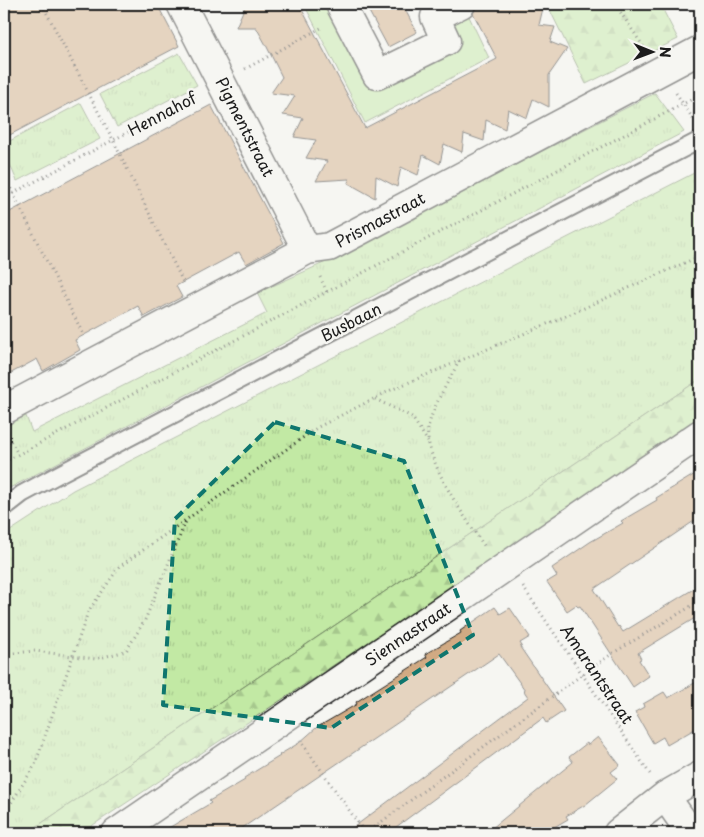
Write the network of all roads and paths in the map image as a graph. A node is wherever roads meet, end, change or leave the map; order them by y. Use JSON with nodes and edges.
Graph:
{"nodes":[{"id":1,"x":42,"y":4,"type":"edge"},
{"id":2,"x":181,"y":4,"type":"edge"},
{"id":3,"x":461,"y":4,"type":"edge"},
{"id":4,"x":343,"y":9,"type":"edge"},
{"id":5,"x":700,"y":50,"type":"edge"},
{"id":6,"x":222,"y":82,"type":"junction"},
{"id":7,"x":700,"y":96,"type":"edge"},
{"id":8,"x":113,"y":140,"type":"junction"},
{"id":9,"x":700,"y":140,"type":"edge"},
{"id":10,"x":4,"y":176,"type":"edge"},
{"id":11,"x":14,"y":193,"type":"junction"},
{"id":12,"x":4,"y":198,"type":"edge"},
{"id":13,"x":307,"y":250,"type":"junction"},
{"id":14,"x":700,"y":256,"type":"edge"},
{"id":15,"x":197,"y":308,"type":"junction"},
{"id":16,"x":96,"y":361,"type":"junction"},
{"id":17,"x":459,"y":361,"type":"junction"},
{"id":18,"x":374,"y":399,"type":"junction"},
{"id":19,"x":4,"y":410,"type":"edge"},
{"id":20,"x":4,"y":429,"type":"edge"},
{"id":21,"x":700,"y":434,"type":"edge"},
{"id":22,"x":429,"y":442,"type":"junction"},
{"id":23,"x":18,"y":454,"type":"junction"},
{"id":24,"x":4,"y":462,"type":"edge"},
{"id":25,"x":4,"y":508,"type":"edge"},
{"id":26,"x":187,"y":519,"type":"junction"},
{"id":27,"x":505,"y":568,"type":"junction"},
{"id":28,"x":700,"y":601,"type":"edge"},
{"id":29,"x":4,"y":654,"type":"edge"},
{"id":30,"x":72,"y":657,"type":"junction"},
{"id":31,"x":582,"y":674,"type":"junction"},
{"id":32,"x":285,"y":718,"type":"junction"},
{"id":33,"x":700,"y":776,"type":"edge"},
{"id":34,"x":665,"y":796,"type":"junction"},
{"id":35,"x":4,"y":810,"type":"edge"},
{"id":36,"x":116,"y":833,"type":"edge"},
{"id":37,"x":365,"y":833,"type":"edge"},
{"id":38,"x":618,"y":833,"type":"edge"},
{"id":39,"x":690,"y":833,"type":"edge"}],
"edges":[{"from":1,"to":8,"type":"path"},
{"from":2,"to":6,"type":"street","name":"Pigmentstraat"},
{"from":3,"to":4,"type":"street"},
{"from":4,"to":6,"type":"path","name":"Hennahof"},
{"from":5,"to":13,"type":"street","name":"Prismastraat"},
{"from":6,"to":8,"type":"path","name":"Hennahof"},
{"from":6,"to":13,"type":"street","name":"Pigmentstraat"},
{"from":7,"to":23,"type":"path"},
{"from":8,"to":11,"type":"path","name":"Hennahof"},
{"from":8,"to":15,"type":"path"},
{"from":9,"to":25,"type":"lane","name":"Busbaan"},
{"from":10,"to":11,"type":"path"},
{"from":11,"to":12,"type":"path","name":"Hennahof"},
{"from":11,"to":16,"type":"path"},
{"from":13,"to":15,"type":"street","name":"Prismastraat"},
{"from":14,"to":17,"type":"path"},
{"from":15,"to":16,"type":"street","name":"Prismastraat"},
{"from":16,"to":19,"type":"street","name":"Prismastraat"},
{"from":17,"to":18,"type":"path"},
{"from":17,"to":22,"type":"path"},
{"from":18,"to":22,"type":"path"},
{"from":18,"to":26,"type":"path"},
{"from":20,"to":23,"type":"path"},
{"from":21,"to":27,"type":"street","name":"Siennastraat"},
{"from":22,"to":27,"type":"path","name":"Amarantstraat"},
{"from":23,"to":24,"type":"path"},
{"from":26,"to":30,"type":"path"},
{"from":26,"to":30,"type":"path"},
{"from":27,"to":31,"type":"path","name":"Amarantstraat"},
{"from":27,"to":32,"type":"street","name":"Siennastraat"},
{"from":28,"to":31,"type":"path"},
{"from":29,"to":30,"type":"path"},
{"from":30,"to":35,"type":"path"},
{"from":31,"to":34,"type":"path","name":"Amarantstraat"},
{"from":31,"to":37,"type":"path"},
{"from":32,"to":36,"type":"street","name":"Siennastraat"},
{"from":32,"to":37,"type":"path"},
{"from":33,"to":34,"type":"street"},
{"from":34,"to":38,"type":"street"},
{"from":34,"to":39,"type":"street"}]}
